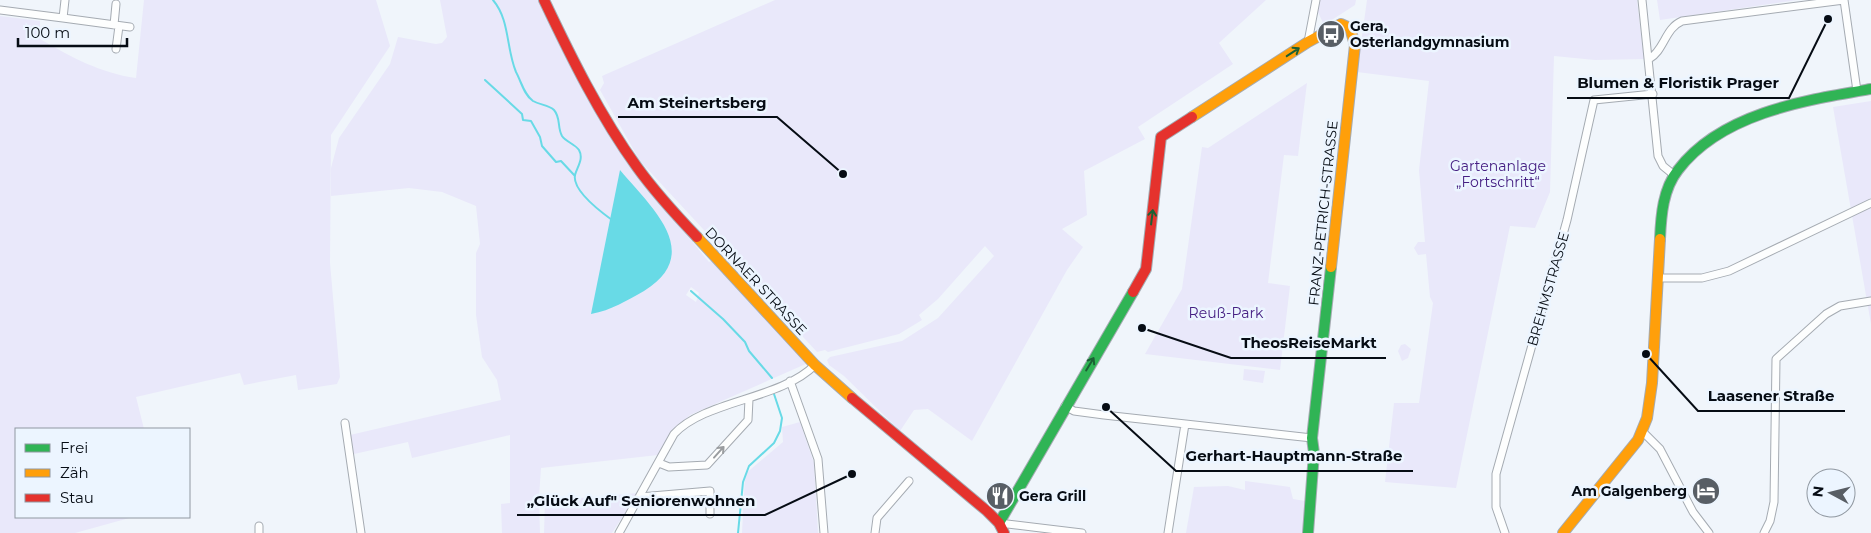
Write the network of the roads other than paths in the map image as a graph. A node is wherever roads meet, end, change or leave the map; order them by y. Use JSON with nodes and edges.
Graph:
{"nodes":[{"id":1,"x":65,"y":0,"type":"edge"},
{"id":2,"x":544,"y":0,"type":"edge"},
{"id":3,"x":1316,"y":0,"type":"edge"},
{"id":4,"x":1642,"y":0,"type":"edge"},
{"id":5,"x":1844,"y":0,"type":"edge"},
{"id":6,"x":116,"y":4,"type":"dead end"},
{"id":7,"x":0,"y":10,"type":"edge"},
{"id":8,"x":63,"y":18,"type":"junction"},
{"id":9,"x":116,"y":25,"type":"junction"},
{"id":10,"x":130,"y":27,"type":"dead end"},
{"id":11,"x":1308,"y":42,"type":"junction"},
{"id":12,"x":116,"y":49,"type":"dead end"},
{"id":13,"x":1649,"y":59,"type":"junction"},
{"id":14,"x":1871,"y":89,"type":"edge"},
{"id":15,"x":1857,"y":91,"type":"junction"},
{"id":16,"x":1653,"y":94,"type":"junction"},
{"id":17,"x":1674,"y":175,"type":"junction"},
{"id":18,"x":1871,"y":203,"type":"edge"},
{"id":19,"x":1658,"y":278,"type":"junction"},
{"id":20,"x":1871,"y":301,"type":"edge"},
{"id":21,"x":815,"y":365,"type":"junction"},
{"id":22,"x":790,"y":381,"type":"junction"},
{"id":23,"x":749,"y":399,"type":"junction"},
{"id":24,"x":1065,"y":406,"type":"junction"},
{"id":25,"x":345,"y":423,"type":"dead end"},
{"id":26,"x":1185,"y":424,"type":"junction"},
{"id":27,"x":1643,"y":432,"type":"junction"},
{"id":28,"x":1312,"y":438,"type":"junction"},
{"id":29,"x":659,"y":463,"type":"junction"},
{"id":30,"x":909,"y":481,"type":"dead end"},
{"id":31,"x":640,"y":497,"type":"junction"},
{"id":32,"x":710,"y":514,"type":"dead end"},
{"id":33,"x":999,"y":523,"type":"junction"},
{"id":34,"x":361,"y":533,"type":"edge"},
{"id":35,"x":619,"y":533,"type":"edge"},
{"id":36,"x":824,"y":533,"type":"edge"},
{"id":37,"x":875,"y":533,"type":"edge"},
{"id":38,"x":1004,"y":533,"type":"edge"},
{"id":39,"x":1082,"y":533,"type":"edge"},
{"id":40,"x":1168,"y":533,"type":"edge"},
{"id":41,"x":1308,"y":533,"type":"edge"},
{"id":42,"x":1504,"y":533,"type":"edge"},
{"id":43,"x":1563,"y":533,"type":"edge"},
{"id":44,"x":1709,"y":533,"type":"edge"},
{"id":45,"x":1764,"y":533,"type":"edge"}],
"edges":[{"from":1,"to":8,"type":"street"},
{"from":2,"to":21,"type":"main road","name":"DORNAER STRASSE"},
{"from":3,"to":11,"type":"street"},
{"from":4,"to":13,"type":"street"},
{"from":5,"to":13,"type":"street"},
{"from":5,"to":15,"type":"street"},
{"from":6,"to":9,"type":"street"},
{"from":7,"to":8,"type":"street"},
{"from":8,"to":9,"type":"street"},
{"from":9,"to":10,"type":"street"},
{"from":9,"to":12,"type":"street"},
{"from":24,"to":11,"type":"main road","one_way":true},
{"from":11,"to":28,"type":"main road","name":"FRANZ-PETRICH-STRASSE"},
{"from":13,"to":16,"type":"street"},
{"from":14,"to":15,"type":"main road"},
{"from":15,"to":17,"type":"main road"},
{"from":16,"to":17,"type":"street"},
{"from":16,"to":42,"type":"street","name":"BREHMSTRASSE"},
{"from":17,"to":19,"type":"main road"},
{"from":18,"to":19,"type":"street"},
{"from":19,"to":27,"type":"main road"},
{"from":20,"to":45,"type":"street"},
{"from":21,"to":22,"type":"street"},
{"from":21,"to":33,"type":"main road","name":"DORNAER STRASSE"},
{"from":22,"to":23,"type":"street"},
{"from":22,"to":36,"type":"street"},
{"from":23,"to":29,"type":"street"},
{"from":29,"to":23,"type":"street","one_way":true},
{"from":24,"to":26,"type":"street"},
{"from":24,"to":33,"type":"main road"},
{"from":25,"to":34,"type":"street"},
{"from":26,"to":28,"type":"street"},
{"from":26,"to":40,"type":"street"},
{"from":27,"to":43,"type":"main road"},
{"from":27,"to":44,"type":"street"},
{"from":28,"to":41,"type":"main road","name":"FRANZ-PETRICH-STRASSE"},
{"from":29,"to":31,"type":"street"},
{"from":30,"to":37,"type":"street"},
{"from":31,"to":32,"type":"street"},
{"from":31,"to":35,"type":"street"},
{"from":33,"to":38,"type":"main road","name":"DORNAER STRASSE"},
{"from":33,"to":39,"type":"street"}]}
